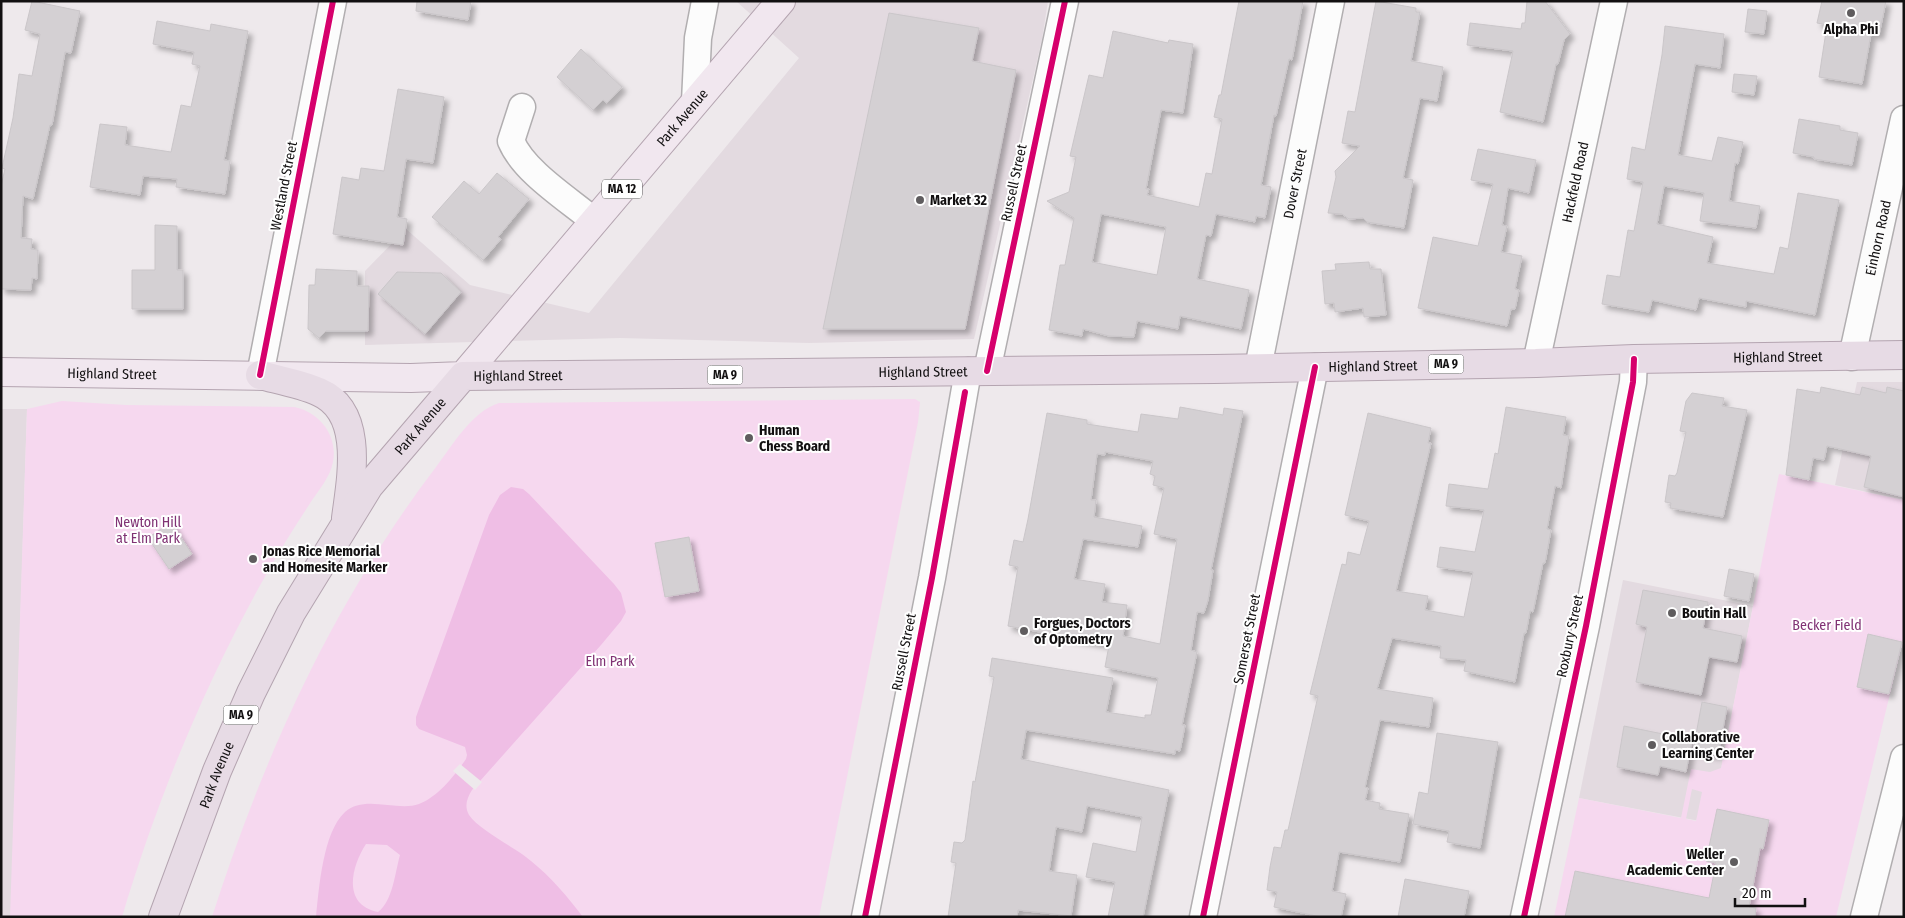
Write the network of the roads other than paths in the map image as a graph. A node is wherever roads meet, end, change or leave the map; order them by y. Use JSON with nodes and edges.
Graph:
{"nodes":[{"id":1,"x":333,"y":1,"type":"edge"},
{"id":2,"x":705,"y":1,"type":"edge"},
{"id":3,"x":781,"y":1,"type":"edge"},
{"id":4,"x":1065,"y":1,"type":"edge"},
{"id":5,"x":1331,"y":1,"type":"edge"},
{"id":6,"x":1614,"y":1,"type":"edge"},
{"id":7,"x":695,"y":102,"type":"junction"},
{"id":8,"x":522,"y":107,"type":"dead end"},
{"id":9,"x":1904,"y":119,"type":"edge"},
{"id":10,"x":594,"y":221,"type":"junction"},
{"id":11,"x":1904,"y":355,"type":"edge"},
{"id":12,"x":1852,"y":357,"type":"junction"},
{"id":13,"x":1634,"y":358,"type":"junction"},
{"id":14,"x":1536,"y":363,"type":"junction"},
{"id":15,"x":1315,"y":367,"type":"junction"},
{"id":16,"x":1258,"y":368,"type":"junction"},
{"id":17,"x":978,"y":371,"type":"junction"},
{"id":18,"x":1,"y":372,"type":"edge"},
{"id":19,"x":260,"y":375,"type":"junction"},
{"id":20,"x":463,"y":376,"type":"junction"},
{"id":21,"x":345,"y":525,"type":"junction"},
{"id":22,"x":1903,"y":764,"type":"edge"},
{"id":23,"x":163,"y":917,"type":"edge"},
{"id":24,"x":865,"y":917,"type":"edge"},
{"id":25,"x":1203,"y":917,"type":"edge"},
{"id":26,"x":1524,"y":917,"type":"edge"},
{"id":27,"x":1864,"y":917,"type":"edge"}],
"edges":[{"from":1,"to":19,"type":"street","name":"Westland Street"},
{"from":2,"to":7,"type":"street"},
{"from":3,"to":7,"type":"main road","name":"Park Avenue","number":"MA 12"},
{"from":4,"to":17,"type":"street","name":"Russell Street"},
{"from":5,"to":16,"type":"street","name":"Dover Street"},
{"from":6,"to":14,"type":"street","name":"Hackfeld Road"},
{"from":7,"to":10,"type":"main road","name":"Park Avenue","number":"MA 12"},
{"from":8,"to":10,"type":"street"},
{"from":9,"to":12,"type":"street","name":"Einhorn Road"},
{"from":10,"to":20,"type":"main road","name":"Park Avenue","number":"MA 12"},
{"from":11,"to":12,"type":"highway","name":"Highland Street","number":"MA 9"},
{"from":12,"to":13,"type":"highway","name":"Highland Street","number":"MA 9"},
{"from":13,"to":14,"type":"highway","name":"Highland Street","number":"MA 9"},
{"from":13,"to":26,"type":"street","name":"Roxbury Street"},
{"from":14,"to":15,"type":"highway","name":"Highland Street","number":"MA 9"},
{"from":15,"to":16,"type":"highway","name":"Highland Street","number":"MA 9"},
{"from":15,"to":25,"type":"street","name":"Somerset Street"},
{"from":16,"to":17,"type":"highway","name":"Highland Street","number":"MA 9"},
{"from":17,"to":20,"type":"highway","name":"Highland Street","number":"MA 9"},
{"from":17,"to":24,"type":"street","name":"Russell Street"},
{"from":18,"to":19,"type":"main road","name":"Highland Street"},
{"from":19,"to":20,"type":"main road","name":"Highland Street"},
{"from":19,"to":21,"type":"highway"},
{"from":20,"to":21,"type":"highway","name":"Park Avenue","number":"MA 9"},
{"from":21,"to":23,"type":"highway","name":"Park Avenue","number":"MA 9"},
{"from":22,"to":27,"type":"street"}]}
